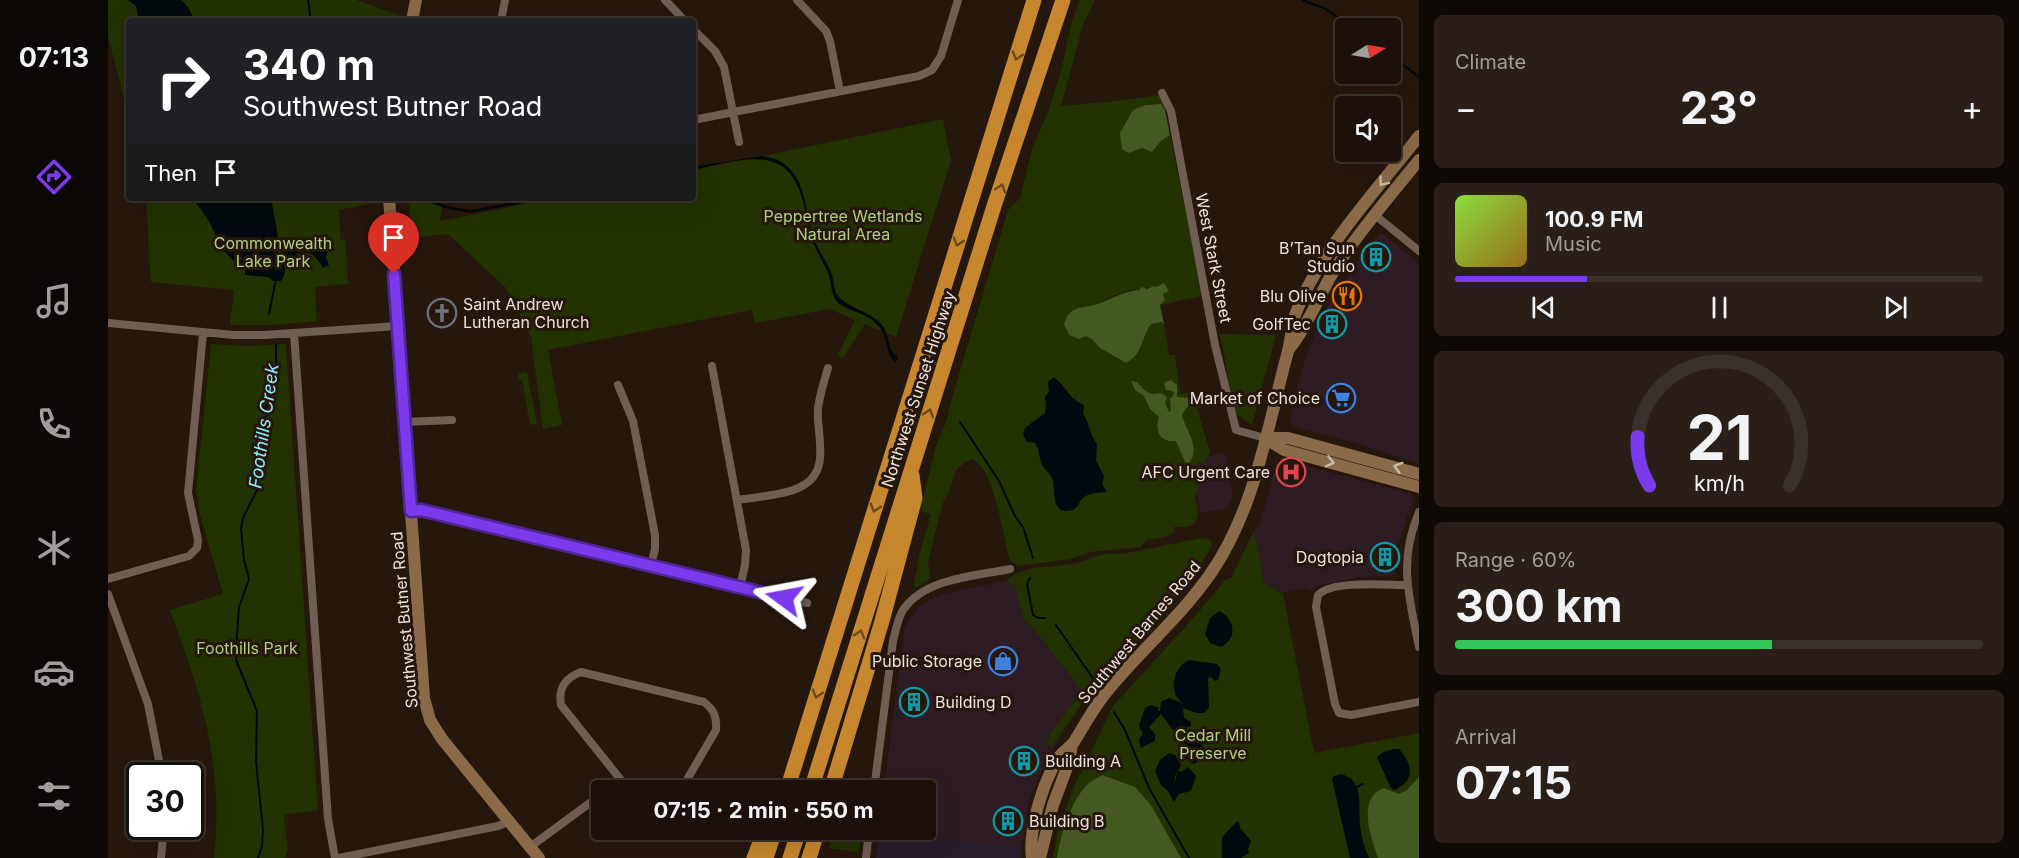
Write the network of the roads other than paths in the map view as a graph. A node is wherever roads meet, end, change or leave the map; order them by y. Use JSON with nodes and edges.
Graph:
{"nodes":[{"id":1,"x":416,"y":0,"type":"edge"},
{"id":2,"x":505,"y":0,"type":"edge"},
{"id":3,"x":664,"y":0,"type":"edge"},
{"id":4,"x":797,"y":0,"type":"edge"},
{"id":5,"x":958,"y":0,"type":"edge"},
{"id":6,"x":1034,"y":0,"type":"edge"},
{"id":7,"x":1063,"y":0,"type":"edge"},
{"id":8,"x":413,"y":18,"type":"edge"},
{"id":9,"x":502,"y":18,"type":"edge"},
{"id":10,"x":682,"y":18,"type":"edge"},
{"id":11,"x":696,"y":32,"type":"edge"},
{"id":12,"x":840,"y":91,"type":"junction"},
{"id":13,"x":1162,"y":93,"type":"dead end"},
{"id":14,"x":732,"y":112,"type":"junction"},
{"id":15,"x":696,"y":119,"type":"edge"},
{"id":16,"x":1419,"y":136,"type":"edge"},
{"id":17,"x":739,"y":142,"type":"dead end"},
{"id":18,"x":1419,"y":160,"type":"edge"},
{"id":19,"x":388,"y":201,"type":"edge"},
{"id":20,"x":1375,"y":215,"type":"junction"},
{"id":21,"x":1419,"y":251,"type":"edge"},
{"id":22,"x":108,"y":322,"type":"edge"},
{"id":23,"x":398,"y":326,"type":"junction"},
{"id":24,"x":203,"y":333,"type":"junction"},
{"id":25,"x":294,"y":333,"type":"junction"},
{"id":26,"x":1289,"y":349,"type":"junction"},
{"id":27,"x":712,"y":366,"type":"dead end"},
{"id":28,"x":828,"y":368,"type":"dead end"},
{"id":29,"x":618,"y":385,"type":"dead end"},
{"id":30,"x":452,"y":420,"type":"dead end"},
{"id":31,"x":404,"y":422,"type":"junction"},
{"id":32,"x":1266,"y":438,"type":"junction"},
{"id":33,"x":911,"y":469,"type":"junction"},
{"id":34,"x":1419,"y":474,"type":"edge"},
{"id":35,"x":1419,"y":487,"type":"edge"},
{"id":36,"x":737,"y":500,"type":"junction"},
{"id":37,"x":411,"y":511,"type":"junction"},
{"id":38,"x":1419,"y":512,"type":"edge"},
{"id":39,"x":651,"y":565,"type":"junction"},
{"id":40,"x":1010,"y":569,"type":"dead end"},
{"id":41,"x":108,"y":579,"type":"edge"},
{"id":42,"x":1407,"y":585,"type":"junction"},
{"id":43,"x":740,"y":587,"type":"junction"},
{"id":44,"x":108,"y":594,"type":"edge"},
{"id":45,"x":807,"y":603,"type":"dead end"},
{"id":46,"x":1419,"y":647,"type":"edge"},
{"id":47,"x":1419,"y":702,"type":"edge"},
{"id":48,"x":1072,"y":744,"type":"junction"},
{"id":49,"x":160,"y":762,"type":"edge"},
{"id":50,"x":620,"y":780,"type":"edge"},
{"id":51,"x":687,"y":780,"type":"edge"},
{"id":52,"x":790,"y":780,"type":"edge"},
{"id":53,"x":814,"y":780,"type":"edge"},
{"id":54,"x":834,"y":780,"type":"edge"},
{"id":55,"x":875,"y":780,"type":"edge"},
{"id":56,"x":1043,"y":793,"type":"junction"},
{"id":57,"x":591,"y":802,"type":"edge"},
{"id":58,"x":1053,"y":804,"type":"junction"},
{"id":59,"x":508,"y":822,"type":"junction"},
{"id":60,"x":163,"y":840,"type":"edge"},
{"id":61,"x":761,"y":840,"type":"edge"},
{"id":62,"x":771,"y":840,"type":"edge"},
{"id":63,"x":796,"y":840,"type":"edge"},
{"id":64,"x":815,"y":840,"type":"edge"},
{"id":65,"x":868,"y":840,"type":"edge"},
{"id":66,"x":530,"y":847,"type":"junction"},
{"id":67,"x":161,"y":858,"type":"edge"},
{"id":68,"x":337,"y":858,"type":"edge"},
{"id":69,"x":539,"y":858,"type":"edge"},
{"id":70,"x":754,"y":858,"type":"edge"},
{"id":71,"x":766,"y":858,"type":"edge"},
{"id":72,"x":790,"y":858,"type":"edge"},
{"id":73,"x":809,"y":858,"type":"edge"},
{"id":74,"x":866,"y":858,"type":"edge"},
{"id":75,"x":1032,"y":858,"type":"edge"},
{"id":76,"x":1040,"y":858,"type":"edge"}],
"edges":[{"from":1,"to":8,"type":"main road"},
{"from":2,"to":9,"type":"street"},
{"from":3,"to":10,"type":"street"},
{"from":4,"to":12,"type":"street"},
{"from":5,"to":12,"type":"street"},
{"from":6,"to":52,"type":"highway","name":"Northwest Sunset Highway","one_way":true},
{"from":33,"to":7,"type":"highway","name":"Northwest Sunset Highway","one_way":true},
{"from":11,"to":14,"type":"street"},
{"from":12,"to":14,"type":"street"},
{"from":13,"to":32,"type":"street","name":"West Stark Street"},
{"from":14,"to":15,"type":"street"},
{"from":14,"to":17,"type":"street"},
{"from":16,"to":26,"type":"main road","name":"Southwest Barnes Road","one_way":true},
{"from":18,"to":20,"type":"main road"},
{"from":19,"to":23,"type":"main road","name":"Southwest Butner Road"},
{"from":20,"to":21,"type":"street"},
{"from":20,"to":26,"type":"main road"},
{"from":22,"to":24,"type":"street"},
{"from":23,"to":25,"type":"street"},
{"from":23,"to":31,"type":"main road","name":"Southwest Butner Road"},
{"from":24,"to":25,"type":"street"},
{"from":24,"to":41,"type":"street"},
{"from":25,"to":68,"type":"street"},
{"from":26,"to":32,"type":"main road","name":"Southwest Barnes Road"},
{"from":27,"to":36,"type":"street"},
{"from":28,"to":36,"type":"street"},
{"from":29,"to":39,"type":"street"},
{"from":30,"to":31,"type":"street"},
{"from":31,"to":37,"type":"main road","name":"Southwest Butner Road"},
{"from":34,"to":32,"type":"main road","one_way":true},
{"from":32,"to":35,"type":"main road","one_way":true},
{"from":32,"to":48,"type":"main road","name":"Southwest Barnes Road"},
{"from":53,"to":33,"type":"highway","name":"Northwest Sunset Highway","one_way":true},
{"from":33,"to":54,"type":"highway"},
{"from":36,"to":43,"type":"street"},
{"from":37,"to":39,"type":"street"},
{"from":37,"to":59,"type":"main road","name":"Southwest Butner Road"},
{"from":38,"to":42,"type":"street"},
{"from":39,"to":43,"type":"street"},
{"from":40,"to":55,"type":"street"},
{"from":42,"to":46,"type":"street"},
{"from":42,"to":47,"type":"street"},
{"from":43,"to":45,"type":"street"},
{"from":44,"to":49,"type":"street"},
{"from":48,"to":56,"type":"main road","name":"Southwest Barnes Road"},
{"from":48,"to":58,"type":"main road","name":"Southwest Barnes Road"},
{"from":50,"to":51,"type":"street"},
{"from":56,"to":58,"type":"main road"},
{"from":56,"to":75,"type":"main road","name":"Southwest Barnes Road"},
{"from":57,"to":66,"type":"street"},
{"from":58,"to":76,"type":"main road","name":"Southwest Barnes Road"},
{"from":59,"to":66,"type":"main road","name":"Southwest Butner Road"},
{"from":59,"to":68,"type":"street"},
{"from":60,"to":67,"type":"street"},
{"from":61,"to":70,"type":"highway"},
{"from":62,"to":71,"type":"highway"},
{"from":63,"to":72,"type":"highway"},
{"from":64,"to":73,"type":"highway"},
{"from":65,"to":74,"type":"street"},
{"from":66,"to":69,"type":"main road","name":"Southwest Butner Road"}]}
